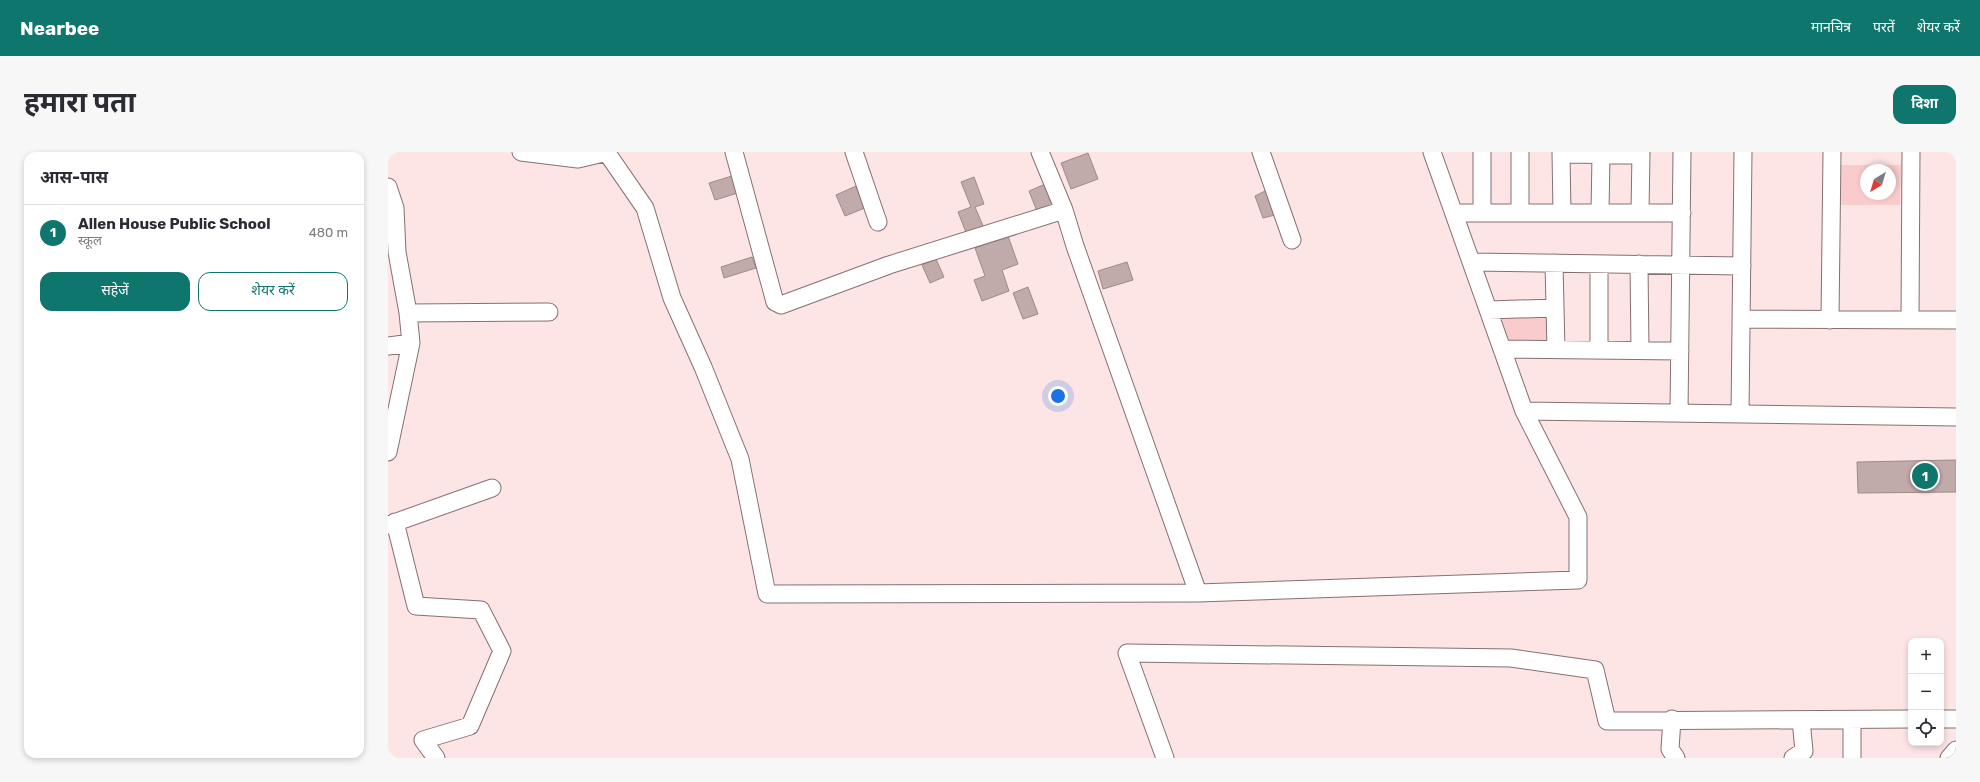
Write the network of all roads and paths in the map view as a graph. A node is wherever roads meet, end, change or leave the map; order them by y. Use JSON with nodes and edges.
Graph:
{"nodes":[{"id":1,"x":521,"y":152,"type":"edge"},
{"id":2,"x":607,"y":152,"type":"edge"},
{"id":3,"x":734,"y":152,"type":"edge"},
{"id":4,"x":854,"y":152,"type":"edge"},
{"id":5,"x":1040,"y":152,"type":"edge"},
{"id":6,"x":1261,"y":152,"type":"edge"},
{"id":7,"x":1432,"y":152,"type":"edge"},
{"id":8,"x":1482,"y":152,"type":"edge"},
{"id":9,"x":1520,"y":152,"type":"edge"},
{"id":10,"x":1682,"y":152,"type":"edge"},
{"id":11,"x":1743,"y":152,"type":"edge"},
{"id":12,"x":1832,"y":152,"type":"edge"},
{"id":13,"x":1911,"y":152,"type":"edge"},
{"id":14,"x":1561,"y":153,"type":"edge"},
{"id":15,"x":1641,"y":154,"type":"edge"},
{"id":16,"x":1601,"y":155,"type":"junction"},
{"id":17,"x":388,"y":187,"type":"edge"},
{"id":18,"x":1064,"y":210,"type":"junction"},
{"id":19,"x":1454,"y":213,"type":"junction"},
{"id":20,"x":1482,"y":213,"type":"junction"},
{"id":21,"x":1520,"y":213,"type":"junction"},
{"id":22,"x":1562,"y":213,"type":"junction"},
{"id":23,"x":1600,"y":213,"type":"junction"},
{"id":24,"x":1640,"y":213,"type":"junction"},
{"id":25,"x":1682,"y":213,"type":"junction"},
{"id":26,"x":878,"y":222,"type":"dead end"},
{"id":27,"x":1292,"y":240,"type":"dead end"},
{"id":28,"x":1471,"y":262,"type":"junction"},
{"id":29,"x":1554,"y":263,"type":"junction"},
{"id":30,"x":1599,"y":264,"type":"junction"},
{"id":31,"x":1639,"y":264,"type":"junction"},
{"id":32,"x":1681,"y":265,"type":"junction"},
{"id":33,"x":1742,"y":266,"type":"junction"},
{"id":34,"x":1555,"y":308,"type":"junction"},
{"id":35,"x":1488,"y":310,"type":"junction"},
{"id":36,"x":549,"y":312,"type":"dead end"},
{"id":37,"x":408,"y":313,"type":"junction"},
{"id":38,"x":1741,"y":319,"type":"junction"},
{"id":39,"x":1830,"y":320,"type":"junction"},
{"id":40,"x":1910,"y":320,"type":"junction"},
{"id":41,"x":1956,"y":320,"type":"edge"},
{"id":42,"x":411,"y":344,"type":"junction"},
{"id":43,"x":388,"y":346,"type":"edge"},
{"id":44,"x":1502,"y":349,"type":"junction"},
{"id":45,"x":1556,"y":350,"type":"junction"},
{"id":46,"x":1599,"y":350,"type":"junction"},
{"id":47,"x":1640,"y":351,"type":"junction"},
{"id":48,"x":1680,"y":352,"type":"junction"},
{"id":49,"x":1524,"y":411,"type":"junction"},
{"id":50,"x":1679,"y":413,"type":"junction"},
{"id":51,"x":1740,"y":414,"type":"junction"},
{"id":52,"x":1956,"y":417,"type":"edge"},
{"id":53,"x":389,"y":441,"type":"edge"},
{"id":54,"x":492,"y":488,"type":"dead end"},
{"id":55,"x":391,"y":524,"type":"edge"},
{"id":56,"x":1198,"y":593,"type":"junction"},
{"id":57,"x":1672,"y":719,"type":"junction"},
{"id":58,"x":1944,"y":719,"type":"edge"},
{"id":59,"x":1956,"y":719,"type":"edge"},
{"id":60,"x":1801,"y":720,"type":"junction"},
{"id":61,"x":1852,"y":720,"type":"junction"},
{"id":62,"x":1908,"y":720,"type":"edge"},
{"id":63,"x":1956,"y":750,"type":"edge"},
{"id":64,"x":436,"y":758,"type":"edge"},
{"id":65,"x":1165,"y":758,"type":"edge"},
{"id":66,"x":1676,"y":758,"type":"edge"},
{"id":67,"x":1793,"y":758,"type":"edge"},
{"id":68,"x":1852,"y":758,"type":"edge"},
{"id":69,"x":1949,"y":758,"type":"edge"}],
"edges":[{"from":1,"to":2,"type":"street"},
{"from":2,"to":56,"type":"street"},
{"from":3,"to":18,"type":"street"},
{"from":4,"to":26,"type":"street"},
{"from":5,"to":18,"type":"street"},
{"from":6,"to":27,"type":"street"},
{"from":7,"to":19,"type":"street"},
{"from":8,"to":20,"type":"street"},
{"from":9,"to":21,"type":"street"},
{"from":10,"to":25,"type":"street"},
{"from":11,"to":33,"type":"street"},
{"from":12,"to":39,"type":"street"},
{"from":13,"to":40,"type":"street"},
{"from":14,"to":16,"type":"street"},
{"from":14,"to":22,"type":"street"},
{"from":15,"to":16,"type":"street"},
{"from":15,"to":24,"type":"street"},
{"from":16,"to":23,"type":"street"},
{"from":17,"to":37,"type":"street"},
{"from":18,"to":56,"type":"street"},
{"from":19,"to":20,"type":"street"},
{"from":19,"to":28,"type":"street"},
{"from":20,"to":21,"type":"street"},
{"from":21,"to":22,"type":"street"},
{"from":22,"to":23,"type":"street"},
{"from":23,"to":24,"type":"street"},
{"from":24,"to":25,"type":"street"},
{"from":25,"to":32,"type":"street"},
{"from":28,"to":29,"type":"street"},
{"from":28,"to":35,"type":"street"},
{"from":29,"to":30,"type":"street"},
{"from":29,"to":34,"type":"street"},
{"from":30,"to":31,"type":"street"},
{"from":30,"to":46,"type":"street"},
{"from":31,"to":32,"type":"street"},
{"from":31,"to":47,"type":"street"},
{"from":32,"to":33,"type":"street"},
{"from":32,"to":48,"type":"street"},
{"from":33,"to":38,"type":"street"},
{"from":34,"to":35,"type":"street"},
{"from":34,"to":45,"type":"street"},
{"from":35,"to":44,"type":"street"},
{"from":36,"to":37,"type":"street"},
{"from":37,"to":42,"type":"street"},
{"from":38,"to":39,"type":"street"},
{"from":38,"to":51,"type":"street"},
{"from":39,"to":40,"type":"street"},
{"from":40,"to":41,"type":"street"},
{"from":42,"to":43,"type":"street"},
{"from":42,"to":53,"type":"street"},
{"from":44,"to":45,"type":"street"},
{"from":44,"to":49,"type":"street"},
{"from":45,"to":46,"type":"street"},
{"from":46,"to":47,"type":"street"},
{"from":47,"to":48,"type":"street"},
{"from":48,"to":50,"type":"street"},
{"from":49,"to":50,"type":"street"},
{"from":49,"to":56,"type":"street"},
{"from":50,"to":51,"type":"street"},
{"from":51,"to":52,"type":"street"},
{"from":54,"to":55,"type":"street"},
{"from":55,"to":64,"type":"street"},
{"from":57,"to":60,"type":"street"},
{"from":57,"to":65,"type":"street"},
{"from":57,"to":66,"type":"street"},
{"from":58,"to":59,"type":"street"},
{"from":60,"to":61,"type":"street"},
{"from":60,"to":67,"type":"street"},
{"from":61,"to":62,"type":"street"},
{"from":61,"to":68,"type":"street"},
{"from":63,"to":69,"type":"street"}]}
